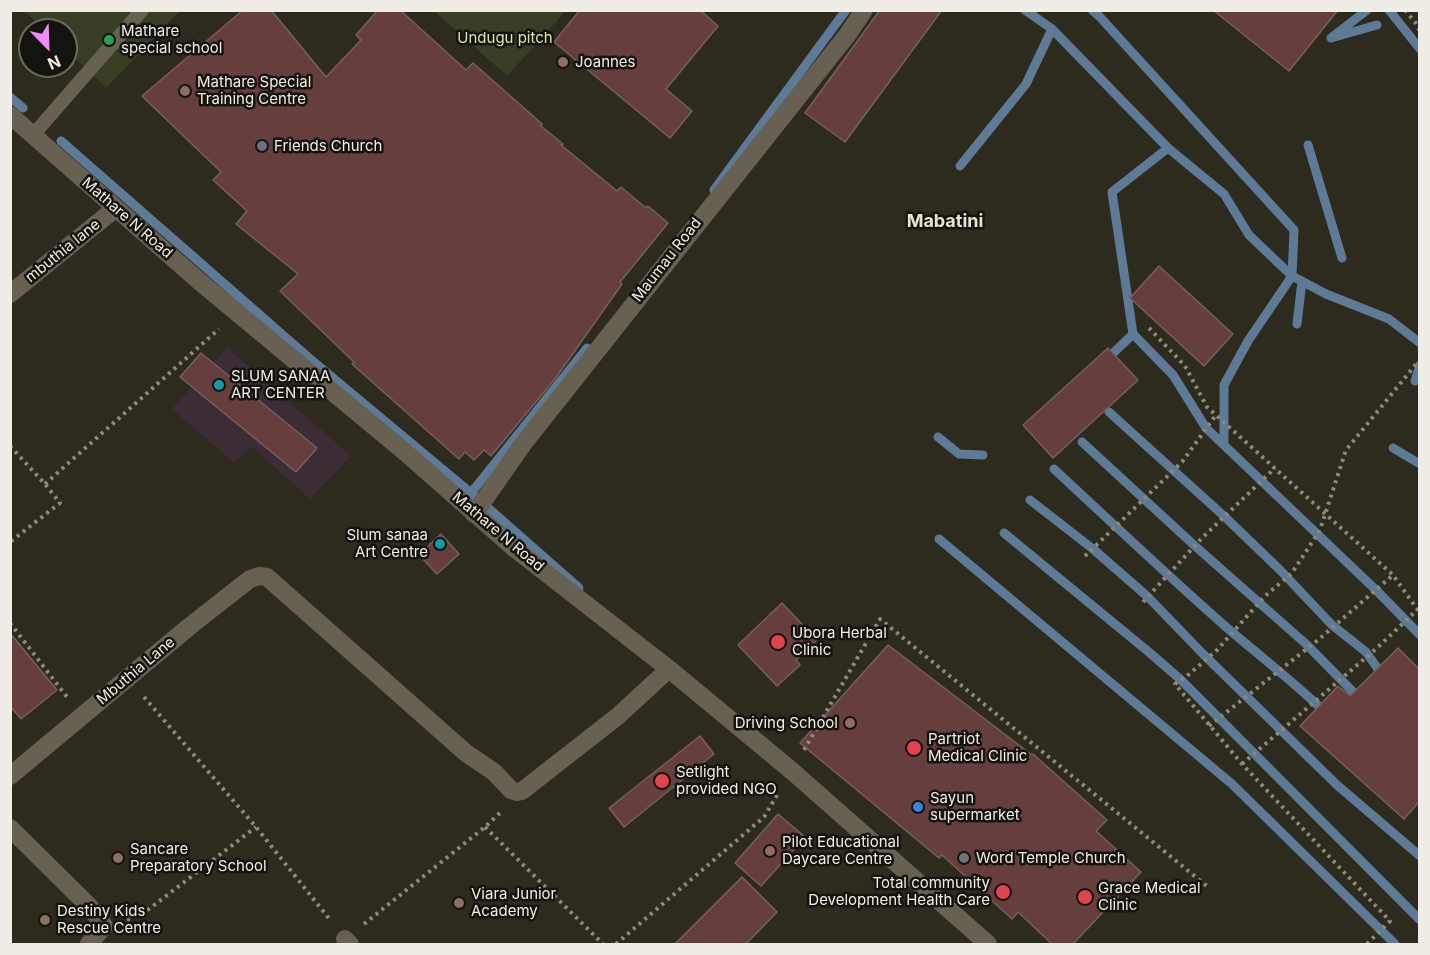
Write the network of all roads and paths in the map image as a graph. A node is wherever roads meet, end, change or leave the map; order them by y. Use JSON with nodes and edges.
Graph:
{"nodes":[{"id":1,"x":142,"y":10,"type":"edge"},
{"id":2,"x":864,"y":10,"type":"edge"},
{"id":3,"x":1405,"y":10,"type":"edge"},
{"id":4,"x":1419,"y":31,"type":"edge"},
{"id":5,"x":10,"y":115,"type":"edge"},
{"id":6,"x":33,"y":135,"type":"junction"},
{"id":7,"x":116,"y":208,"type":"junction"},
{"id":8,"x":10,"y":294,"type":"edge"},
{"id":9,"x":1149,"y":328,"type":"dead end"},
{"id":10,"x":217,"y":330,"type":"dead end"},
{"id":11,"x":1419,"y":362,"type":"edge"},
{"id":12,"x":1216,"y":415,"type":"junction"},
{"id":13,"x":10,"y":446,"type":"edge"},
{"id":14,"x":1276,"y":468,"type":"junction"},
{"id":15,"x":45,"y":484,"type":"junction"},
{"id":16,"x":474,"y":514,"type":"junction"},
{"id":17,"x":1325,"y":514,"type":"junction"},
{"id":18,"x":10,"y":542,"type":"edge"},
{"id":19,"x":1085,"y":556,"type":"dead end"},
{"id":20,"x":1393,"y":575,"type":"junction"},
{"id":21,"x":1143,"y":602,"type":"dead end"},
{"id":22,"x":1418,"y":612,"type":"edge"},
{"id":23,"x":10,"y":623,"type":"edge"},
{"id":24,"x":669,"y":669,"type":"junction"},
{"id":25,"x":128,"y":678,"type":"junction"},
{"id":26,"x":82,"y":717,"type":"junction"},
{"id":27,"x":1209,"y":726,"type":"junction"},
{"id":28,"x":1242,"y":764,"type":"junction"},
{"id":29,"x":792,"y":771,"type":"junction"},
{"id":30,"x":10,"y":776,"type":"edge"},
{"id":31,"x":522,"y":791,"type":"junction"},
{"id":32,"x":256,"y":827,"type":"junction"},
{"id":33,"x":485,"y":827,"type":"junction"},
{"id":34,"x":10,"y":828,"type":"edge"},
{"id":35,"x":1208,"y":886,"type":"dead end"},
{"id":36,"x":119,"y":924,"type":"dead end"},
{"id":37,"x":348,"y":942,"type":"edge"},
{"id":38,"x":90,"y":945,"type":"edge"},
{"id":39,"x":603,"y":945,"type":"edge"},
{"id":40,"x":616,"y":945,"type":"edge"},
{"id":41,"x":988,"y":945,"type":"edge"},
{"id":42,"x":1367,"y":945,"type":"edge"}],
"edges":[{"from":1,"to":6,"type":"lane"},
{"from":2,"to":16,"type":"street","name":"Maumau Road"},
{"from":3,"to":4,"type":"path"},
{"from":5,"to":6,"type":"street","name":"Mathare N Road"},
{"from":6,"to":7,"type":"street","name":"Mathare N Road"},
{"from":7,"to":8,"type":"street","name":"mbuthia lane"},
{"from":7,"to":16,"type":"street","name":"Mathare N Road"},
{"from":9,"to":12,"type":"path"},
{"from":10,"to":15,"type":"path"},
{"from":11,"to":17,"type":"path"},
{"from":12,"to":14,"type":"path"},
{"from":12,"to":19,"type":"path"},
{"from":13,"to":15,"type":"path"},
{"from":14,"to":17,"type":"path"},
{"from":14,"to":21,"type":"path"},
{"from":15,"to":18,"type":"path"},
{"from":16,"to":24,"type":"street","name":"Mathare N Road"},
{"from":17,"to":20,"type":"path"},
{"from":17,"to":27,"type":"path"},
{"from":20,"to":22,"type":"path"},
{"from":20,"to":27,"type":"path"},
{"from":22,"to":28,"type":"path"},
{"from":23,"to":26,"type":"path"},
{"from":24,"to":29,"type":"street","name":"Mathare N Road"},
{"from":24,"to":31,"type":"street"},
{"from":25,"to":26,"type":"street","name":"Mbuthia Lane"},
{"from":25,"to":31,"type":"street","name":"Mbuthia Lane"},
{"from":25,"to":32,"type":"path"},
{"from":26,"to":30,"type":"street","name":"Mbuthia Lane"},
{"from":27,"to":28,"type":"path"},
{"from":28,"to":42,"type":"path"},
{"from":29,"to":35,"type":"path"},
{"from":29,"to":40,"type":"path"},
{"from":29,"to":41,"type":"street","name":"Mathare N Road"},
{"from":31,"to":33,"type":"path"},
{"from":32,"to":36,"type":"path"},
{"from":32,"to":37,"type":"path"},
{"from":33,"to":37,"type":"path"},
{"from":33,"to":39,"type":"path"},
{"from":34,"to":38,"type":"street"}]}
